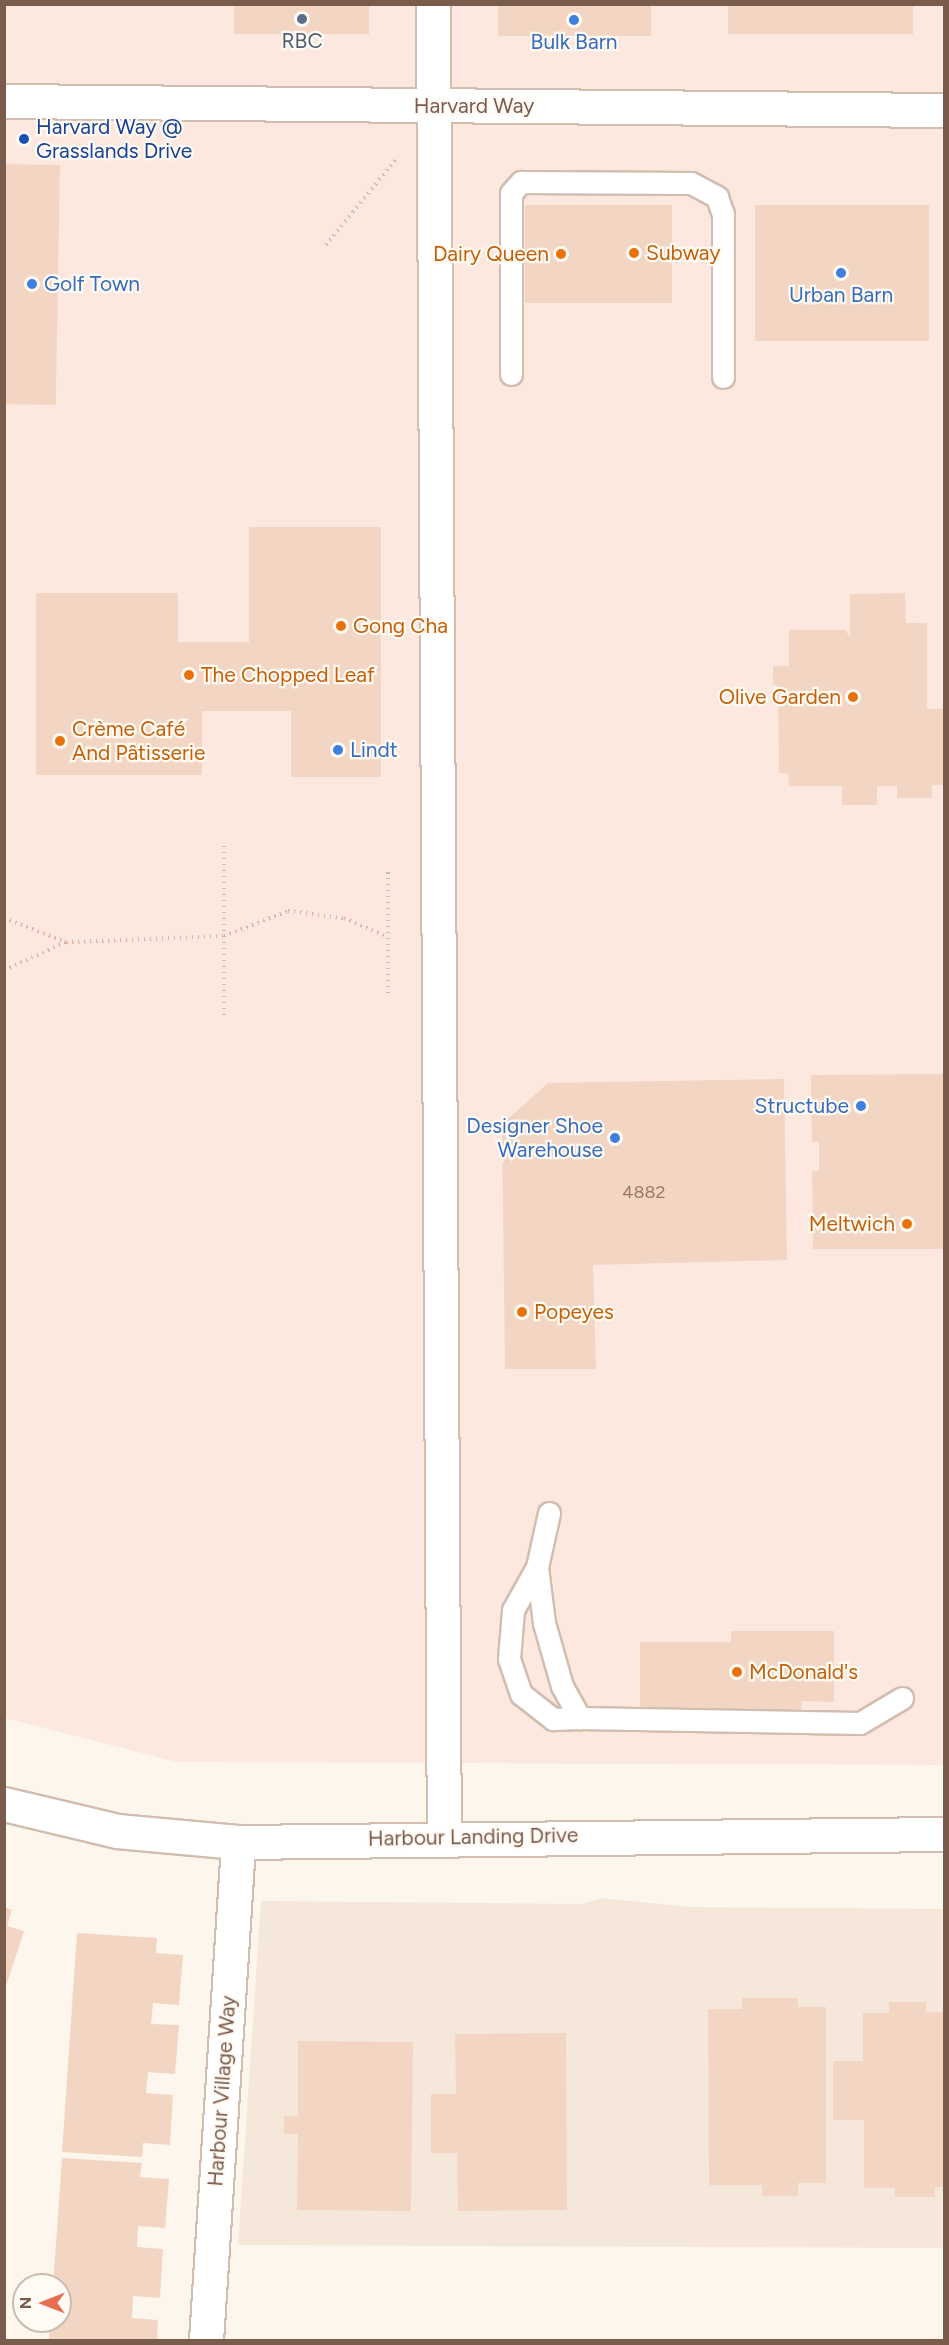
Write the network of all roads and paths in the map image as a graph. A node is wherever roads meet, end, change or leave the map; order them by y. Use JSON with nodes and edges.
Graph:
{"nodes":[{"id":1,"x":433,"y":4,"type":"edge"},
{"id":2,"x":4,"y":101,"type":"edge"},
{"id":3,"x":433,"y":106,"type":"junction"},
{"id":4,"x":945,"y":110,"type":"edge"},
{"id":5,"x":400,"y":153,"type":"dead end"},
{"id":6,"x":327,"y":245,"type":"dead end"},
{"id":7,"x":511,"y":374,"type":"dead end"},
{"id":8,"x":723,"y":377,"type":"dead end"},
{"id":9,"x":224,"y":846,"type":"dead end"},
{"id":10,"x":388,"y":872,"type":"dead end"},
{"id":11,"x":4,"y":918,"type":"edge"},
{"id":12,"x":224,"y":936,"type":"junction"},
{"id":13,"x":388,"y":937,"type":"junction"},
{"id":14,"x":66,"y":942,"type":"junction"},
{"id":15,"x":4,"y":970,"type":"edge"},
{"id":16,"x":388,"y":996,"type":"dead end"},
{"id":17,"x":224,"y":1019,"type":"dead end"},
{"id":18,"x":549,"y":1513,"type":"dead end"},
{"id":19,"x":537,"y":1567,"type":"junction"},
{"id":20,"x":902,"y":1698,"type":"dead end"},
{"id":21,"x":580,"y":1718,"type":"junction"},
{"id":22,"x":4,"y":1804,"type":"edge"},
{"id":23,"x":945,"y":1834,"type":"edge"},
{"id":24,"x":444,"y":1837,"type":"junction"},
{"id":25,"x":238,"y":1842,"type":"junction"},
{"id":26,"x":206,"y":2340,"type":"edge"}],
"edges":[{"from":1,"to":3,"type":"street"},
{"from":2,"to":3,"type":"street","name":"Harvard Way"},
{"from":3,"to":4,"type":"street","name":"Harvard Way"},
{"from":3,"to":24,"type":"street"},
{"from":5,"to":6,"type":"path"},
{"from":7,"to":8,"type":"lane"},
{"from":9,"to":12,"type":"path"},
{"from":10,"to":13,"type":"path"},
{"from":11,"to":14,"type":"path"},
{"from":12,"to":13,"type":"path"},
{"from":12,"to":14,"type":"path"},
{"from":12,"to":17,"type":"path"},
{"from":13,"to":16,"type":"path"},
{"from":14,"to":15,"type":"path"},
{"from":18,"to":19,"type":"lane"},
{"from":19,"to":21,"type":"lane"},
{"from":19,"to":21,"type":"lane"},
{"from":20,"to":21,"type":"lane"},
{"from":22,"to":25,"type":"street","name":"Harbour Landing Drive"},
{"from":23,"to":24,"type":"street","name":"Harbour Landing Drive"},
{"from":24,"to":25,"type":"street","name":"Harbour Landing Drive"},
{"from":25,"to":26,"type":"street","name":"Harbour Village Way"}]}
